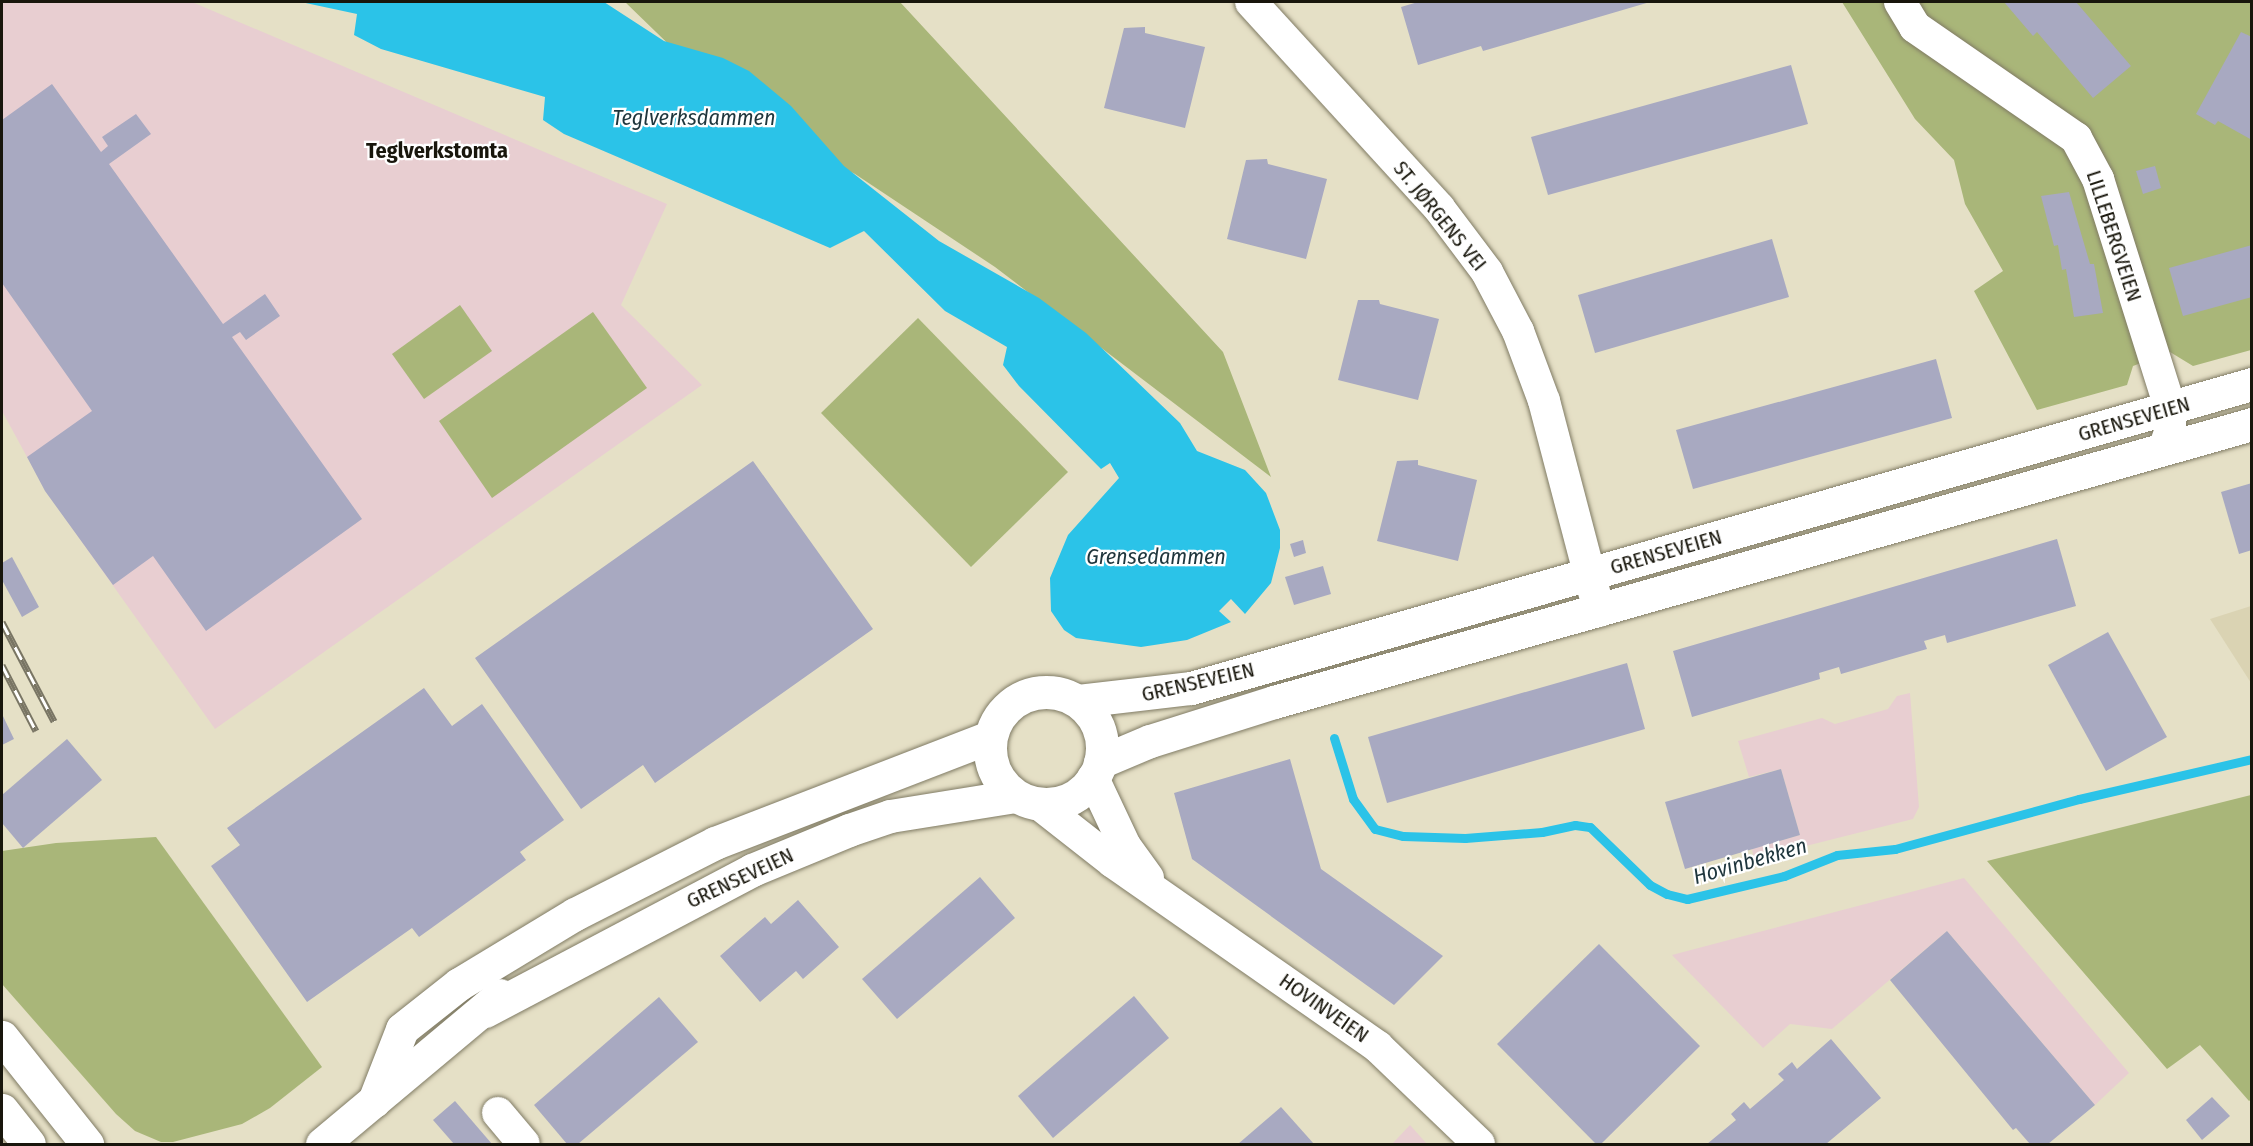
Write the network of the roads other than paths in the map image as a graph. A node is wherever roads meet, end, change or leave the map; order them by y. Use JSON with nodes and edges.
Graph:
{"nodes":[{"id":1,"x":1251,"y":2,"type":"edge"},
{"id":2,"x":1900,"y":2,"type":"edge"},
{"id":3,"x":2252,"y":384,"type":"edge"},
{"id":4,"x":2170,"y":408,"type":"junction"},
{"id":5,"x":2252,"y":424,"type":"edge"},
{"id":6,"x":2164,"y":449,"type":"junction"},
{"id":7,"x":1588,"y":574,"type":"junction"},
{"id":8,"x":1599,"y":610,"type":"junction"},
{"id":9,"x":1078,"y":701,"type":"junction"},
{"id":10,"x":990,"y":737,"type":"junction"},
{"id":11,"x":1097,"y":770,"type":"junction"},
{"id":12,"x":1027,"y":800,"type":"junction"},
{"id":13,"x":1155,"y":889,"type":"junction"},
{"id":14,"x":575,"y":914,"type":"junction"},
{"id":15,"x":484,"y":1011,"type":"junction"},
{"id":16,"x":2,"y":1037,"type":"edge"},
{"id":17,"x":374,"y":1101,"type":"junction"},
{"id":18,"x":2,"y":1110,"type":"edge"},
{"id":19,"x":498,"y":1113,"type":"dead end"},
{"id":20,"x":29,"y":1144,"type":"edge"},
{"id":21,"x":87,"y":1144,"type":"edge"},
{"id":22,"x":322,"y":1144,"type":"edge"},
{"id":23,"x":524,"y":1144,"type":"edge"},
{"id":24,"x":1479,"y":1144,"type":"edge"}],
"edges":[{"from":1,"to":7,"type":"street","name":"ST. JØRGENS VEI"},
{"from":2,"to":4,"type":"street","name":"LILLEBERGVEIEN"},
{"from":3,"to":4,"type":"main road","name":"GRENSEVEIEN"},
{"from":4,"to":6,"type":"street","name":"LILLEBERGVEIEN"},
{"from":4,"to":7,"type":"main road","name":"GRENSEVEIEN"},
{"from":5,"to":6,"type":"main road","name":"GRENSEVEIEN"},
{"from":6,"to":8,"type":"main road","name":"GRENSEVEIEN"},
{"from":7,"to":8,"type":"street","name":"ST. JØRGENS VEI"},
{"from":7,"to":9,"type":"main road","name":"GRENSEVEIEN"},
{"from":8,"to":11,"type":"main road","name":"GRENSEVEIEN"},
{"from":9,"to":10,"type":"main road"},
{"from":9,"to":11,"type":"main road"},
{"from":10,"to":12,"type":"main road"},
{"from":10,"to":14,"type":"main road","name":"GRENSEVEIEN"},
{"from":11,"to":12,"type":"main road"},
{"from":11,"to":13,"type":"street","name":"HOVINVEIEN"},
{"from":12,"to":13,"type":"street","name":"HOVINVEIEN"},
{"from":12,"to":15,"type":"main road","name":"GRENSEVEIEN"},
{"from":13,"to":24,"type":"street","name":"HOVINVEIEN"},
{"from":14,"to":15,"type":"main road","name":"GRENSEVEIEN"},
{"from":14,"to":17,"type":"main road","name":"GRENSEVEIEN"},
{"from":15,"to":17,"type":"main road","name":"GRENSEVEIEN"},
{"from":16,"to":21,"type":"main road"},
{"from":17,"to":22,"type":"main road","name":"GRENSEVEIEN"},
{"from":18,"to":20,"type":"main road"},
{"from":19,"to":23,"type":"street"}]}
